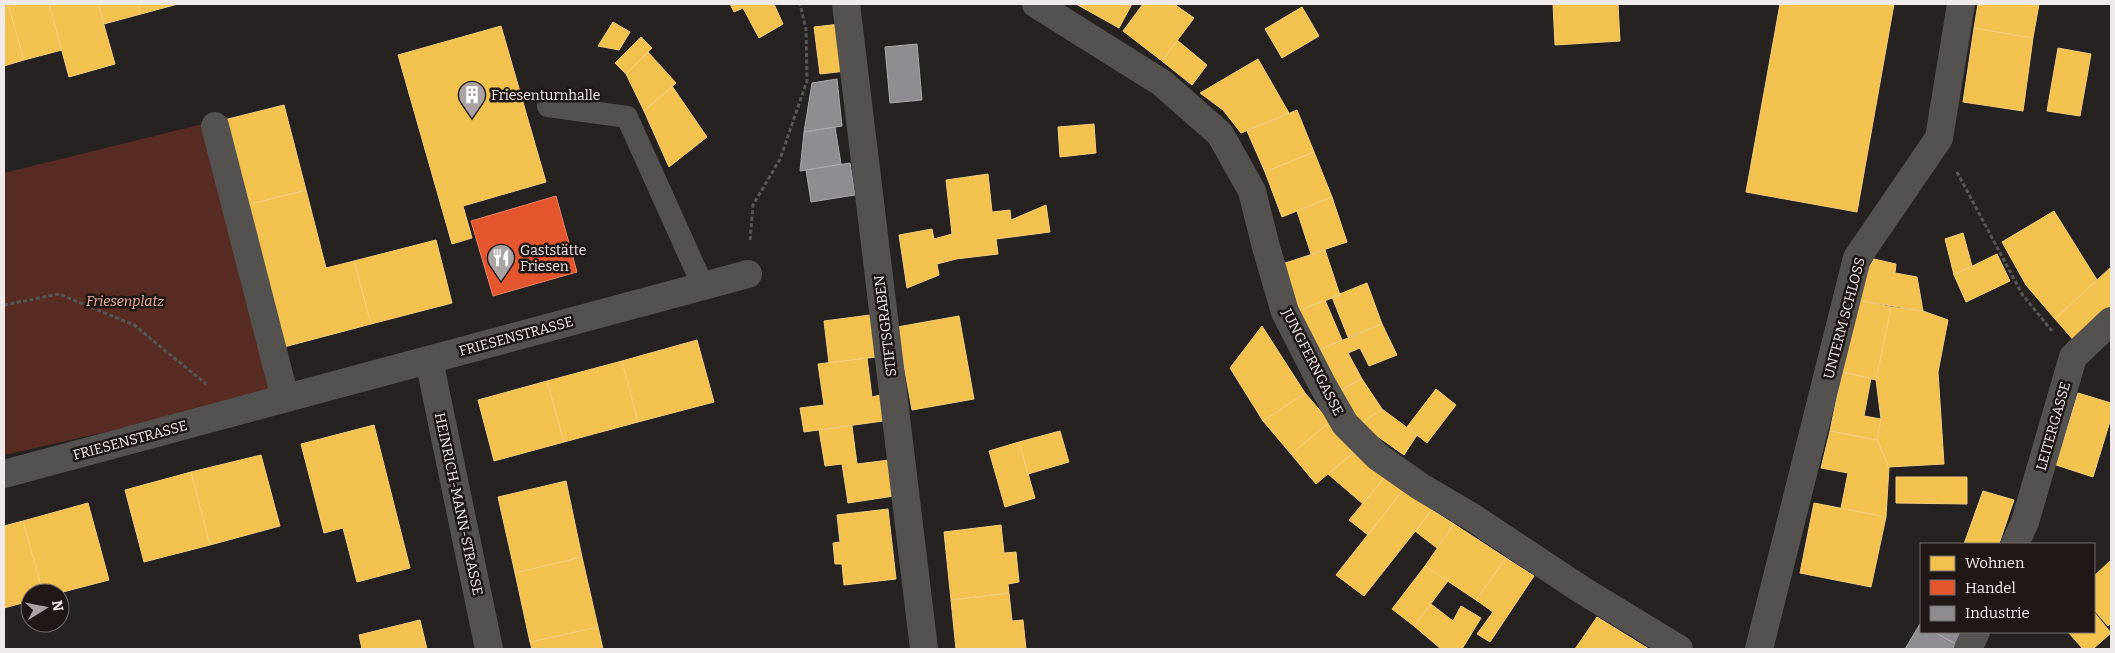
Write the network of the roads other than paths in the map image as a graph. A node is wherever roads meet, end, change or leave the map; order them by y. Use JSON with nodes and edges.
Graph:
{"nodes":[{"id":1,"x":846,"y":4,"type":"edge"},
{"id":2,"x":1036,"y":4,"type":"edge"},
{"id":3,"x":1961,"y":4,"type":"edge"},
{"id":4,"x":548,"y":106,"type":"dead end"},
{"id":5,"x":215,"y":126,"type":"dead end"},
{"id":6,"x":748,"y":274,"type":"road end"},
{"id":7,"x":703,"y":286,"type":"junction"},
{"id":8,"x":2111,"y":321,"type":"edge"},
{"id":9,"x":429,"y":360,"type":"junction"},
{"id":10,"x":285,"y":398,"type":"junction"},
{"id":11,"x":4,"y":474,"type":"edge"},
{"id":12,"x":2015,"y":543,"type":"edge"},
{"id":13,"x":1976,"y":633,"type":"edge"},
{"id":14,"x":489,"y":649,"type":"edge"},
{"id":15,"x":924,"y":649,"type":"edge"},
{"id":16,"x":1678,"y":649,"type":"edge"},
{"id":17,"x":1759,"y":649,"type":"edge"},
{"id":18,"x":1968,"y":649,"type":"edge"}],
"edges":[{"from":1,"to":15,"type":"street","name":"STIFTSGRABEN"},
{"from":2,"to":16,"type":"street","name":"JUNGFERNGASSE"},
{"from":3,"to":17,"type":"street","name":"UNTERM SCHLOSS"},
{"from":4,"to":7,"type":"lane"},
{"from":5,"to":10,"type":"street"},
{"from":6,"to":7,"type":"street","name":"FRIESENSTRASSE"},
{"from":7,"to":9,"type":"street","name":"FRIESENSTRASSE"},
{"from":8,"to":12,"type":"street","name":"LEITERGASSE"},
{"from":9,"to":10,"type":"street","name":"FRIESENSTRASSE"},
{"from":9,"to":14,"type":"street","name":"HEINRICH-MANN-STRASSE"},
{"from":10,"to":11,"type":"street","name":"FRIESENSTRASSE"},
{"from":13,"to":18,"type":"street"}]}
